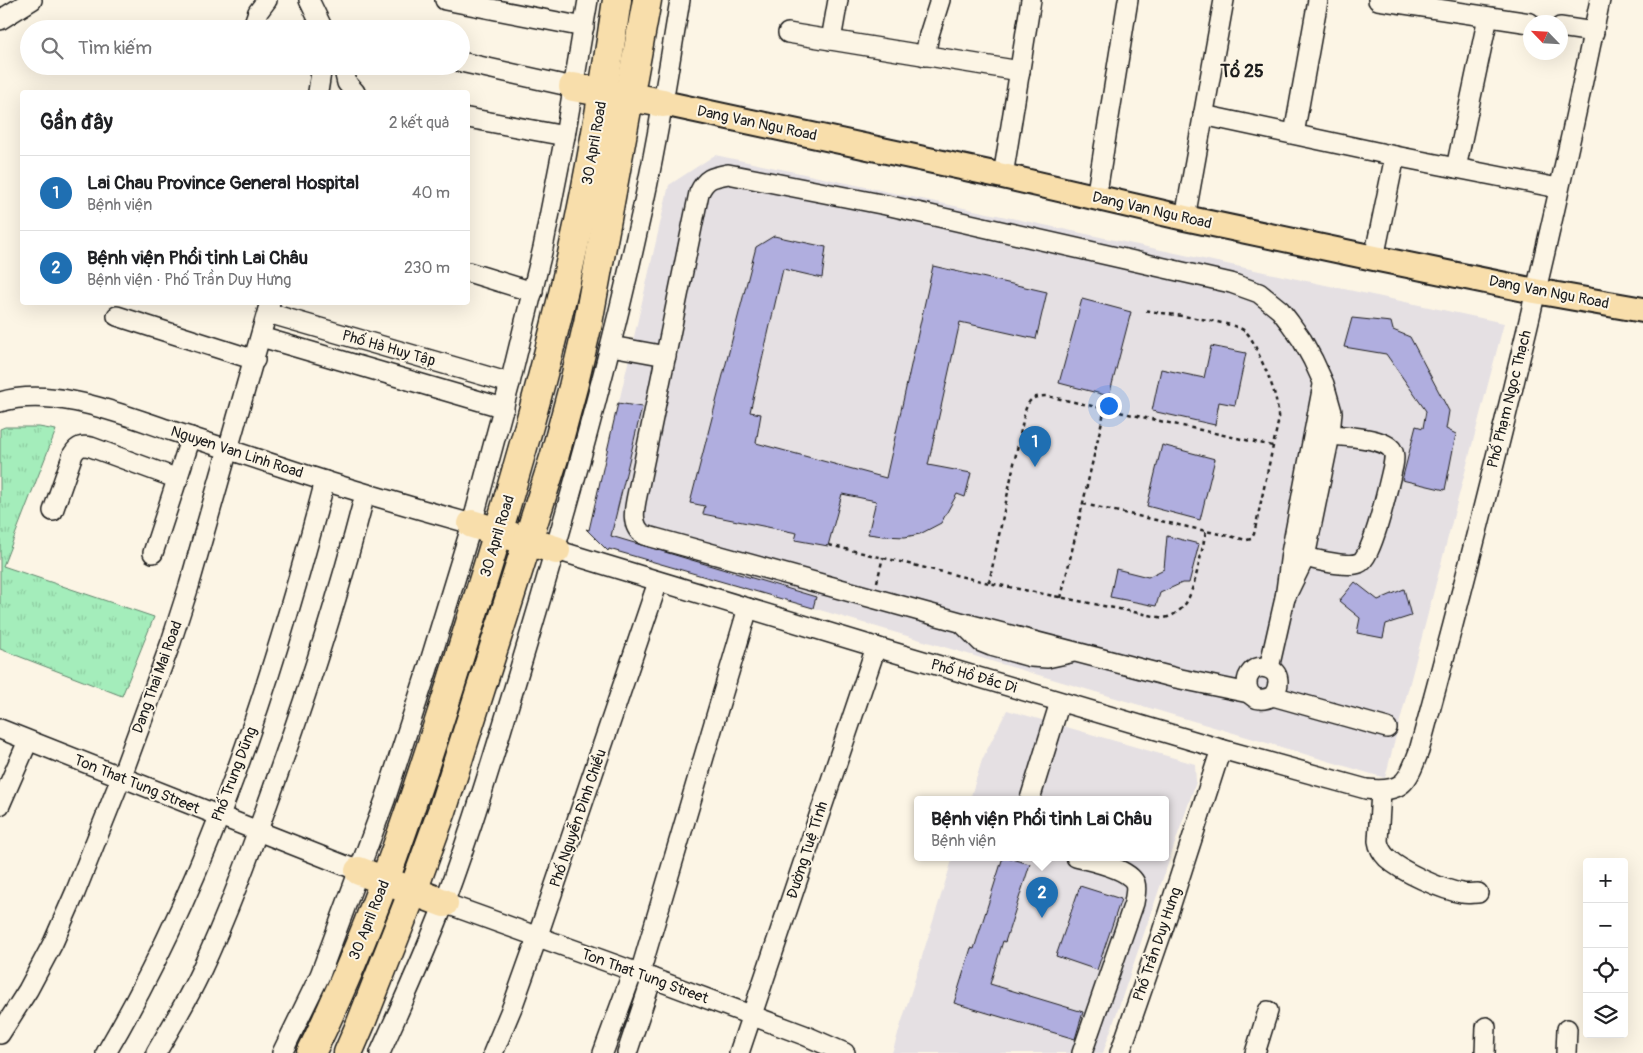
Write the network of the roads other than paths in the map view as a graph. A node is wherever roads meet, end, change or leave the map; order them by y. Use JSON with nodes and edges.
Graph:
{"nodes":[{"id":1,"x":32,"y":0,"type":"edge"},
{"id":2,"x":267,"y":0,"type":"edge"},
{"id":3,"x":309,"y":0,"type":"edge"},
{"id":4,"x":445,"y":0,"type":"edge"},
{"id":5,"x":588,"y":0,"type":"edge"},
{"id":6,"x":617,"y":0,"type":"edge"},
{"id":7,"x":647,"y":0,"type":"edge"},
{"id":8,"x":680,"y":0,"type":"edge"},
{"id":9,"x":838,"y":0,"type":"edge"},
{"id":10,"x":940,"y":0,"type":"edge"},
{"id":11,"x":1031,"y":0,"type":"edge"},
{"id":12,"x":1128,"y":0,"type":"edge"},
{"id":13,"x":1224,"y":0,"type":"edge"},
{"id":14,"x":1318,"y":0,"type":"edge"},
{"id":15,"x":1378,"y":0,"type":"edge"},
{"id":16,"x":1600,"y":0,"type":"edge"},
{"id":17,"x":468,"y":2,"type":"edge"},
{"id":18,"x":1488,"y":17,"type":"junction"},
{"id":19,"x":0,"y":20,"type":"edge"},
{"id":20,"x":255,"y":20,"type":"edge"},
{"id":21,"x":319,"y":20,"type":"edge"},
{"id":22,"x":1523,"y":22,"type":"edge"},
{"id":23,"x":584,"y":27,"type":"junction"},
{"id":24,"x":1568,"y":28,"type":"edge"},
{"id":25,"x":1594,"y":32,"type":"junction"},
{"id":26,"x":788,"y":33,"type":"dead end"},
{"id":27,"x":831,"y":40,"type":"junction"},
{"id":28,"x":925,"y":56,"type":"junction"},
{"id":29,"x":470,"y":64,"type":"edge"},
{"id":30,"x":1020,"y":71,"type":"junction"},
{"id":31,"x":321,"y":75,"type":"edge"},
{"id":32,"x":345,"y":75,"type":"edge"},
{"id":33,"x":573,"y":87,"type":"junction"},
{"id":34,"x":318,"y":90,"type":"edge"},
{"id":35,"x":353,"y":90,"type":"edge"},
{"id":36,"x":603,"y":92,"type":"junction"},
{"id":37,"x":631,"y":96,"type":"junction"},
{"id":38,"x":663,"y":103,"type":"junction"},
{"id":39,"x":1203,"y":115,"type":"junction"},
{"id":40,"x":470,"y":118,"type":"edge"},
{"id":41,"x":1294,"y":134,"type":"junction"},
{"id":42,"x":565,"y":136,"type":"junction"},
{"id":43,"x":1395,"y":156,"type":"junction"},
{"id":44,"x":1456,"y":168,"type":"junction"},
{"id":45,"x":1003,"y":176,"type":"junction"},
{"id":46,"x":1558,"y":188,"type":"junction"},
{"id":47,"x":1096,"y":198,"type":"junction"},
{"id":48,"x":1185,"y":218,"type":"junction"},
{"id":49,"x":1374,"y":258,"type":"junction"},
{"id":50,"x":470,"y":273,"type":"edge"},
{"id":51,"x":1535,"y":291,"type":"junction"},
{"id":52,"x":533,"y":292,"type":"junction"},
{"id":53,"x":269,"y":308,"type":"edge"},
{"id":54,"x":1643,"y":310,"type":"edge"},
{"id":55,"x":117,"y":316,"type":"dead end"},
{"id":56,"x":261,"y":337,"type":"junction"},
{"id":57,"x":611,"y":346,"type":"junction"},
{"id":58,"x":666,"y":356,"type":"junction"},
{"id":59,"x":255,"y":360,"type":"junction"},
{"id":60,"x":510,"y":383,"type":"junction"},
{"id":61,"x":1324,"y":384,"type":"junction"},
{"id":62,"x":0,"y":402,"type":"edge"},
{"id":63,"x":504,"y":408,"type":"junction"},
{"id":64,"x":1330,"y":435,"type":"junction"},
{"id":65,"x":191,"y":437,"type":"junction"},
{"id":66,"x":229,"y":450,"type":"junction"},
{"id":67,"x":178,"y":479,"type":"junction"},
{"id":68,"x":325,"y":481,"type":"junction"},
{"id":69,"x":365,"y":494,"type":"junction"},
{"id":70,"x":53,"y":511,"type":"dead end"},
{"id":71,"x":472,"y":524,"type":"junction"},
{"id":72,"x":499,"y":532,"type":"junction"},
{"id":73,"x":528,"y":541,"type":"junction"},
{"id":74,"x":556,"y":550,"type":"junction"},
{"id":75,"x":153,"y":553,"type":"dead end"},
{"id":76,"x":1305,"y":557,"type":"junction"},
{"id":77,"x":658,"y":582,"type":"junction"},
{"id":78,"x":1285,"y":598,"type":"junction"},
{"id":79,"x":748,"y":608,"type":"junction"},
{"id":80,"x":876,"y":648,"type":"junction"},
{"id":81,"x":1269,"y":668,"type":"junction"},
{"id":82,"x":1249,"y":693,"type":"junction"},
{"id":83,"x":1273,"y":696,"type":"junction"},
{"id":84,"x":1060,"y":702,"type":"junction"},
{"id":85,"x":1387,"y":728,"type":"dead end"},
{"id":86,"x":0,"y":730,"type":"edge"},
{"id":87,"x":28,"y":741,"type":"junction"},
{"id":88,"x":1221,"y":749,"type":"junction"},
{"id":89,"x":121,"y":778,"type":"junction"},
{"id":90,"x":1388,"y":790,"type":"junction"},
{"id":91,"x":1031,"y":796,"type":"edge"},
{"id":92,"x":0,"y":805,"type":"edge"},
{"id":93,"x":219,"y":816,"type":"junction"},
{"id":94,"x":258,"y":831,"type":"junction"},
{"id":95,"x":1090,"y":861,"type":"edge"},
{"id":96,"x":359,"y":870,"type":"junction"},
{"id":97,"x":385,"y":880,"type":"junction"},
{"id":98,"x":413,"y":891,"type":"junction"},
{"id":99,"x":1478,"y":893,"type":"dead end"},
{"id":100,"x":444,"y":903,"type":"junction"},
{"id":101,"x":537,"y":938,"type":"junction"},
{"id":102,"x":641,"y":974,"type":"junction"},
{"id":103,"x":1268,"y":1010,"type":"dead end"},
{"id":104,"x":752,"y":1015,"type":"junction"},
{"id":105,"x":1486,"y":1028,"type":"dead end"},
{"id":106,"x":1567,"y":1029,"type":"dead end"},
{"id":107,"x":0,"y":1034,"type":"edge"},
{"id":108,"x":106,"y":1053,"type":"edge"},
{"id":109,"x":156,"y":1053,"type":"edge"},
{"id":110,"x":282,"y":1053,"type":"edge"},
{"id":111,"x":311,"y":1053,"type":"edge"},
{"id":112,"x":348,"y":1053,"type":"edge"},
{"id":113,"x":380,"y":1053,"type":"edge"},
{"id":114,"x":493,"y":1053,"type":"edge"},
{"id":115,"x":603,"y":1053,"type":"edge"},
{"id":116,"x":627,"y":1053,"type":"edge"},
{"id":117,"x":739,"y":1053,"type":"edge"},
{"id":118,"x":845,"y":1053,"type":"edge"},
{"id":119,"x":1082,"y":1053,"type":"edge"},
{"id":120,"x":1120,"y":1053,"type":"edge"},
{"id":121,"x":1255,"y":1053,"type":"edge"},
{"id":122,"x":1485,"y":1053,"type":"edge"},
{"id":123,"x":1566,"y":1053,"type":"edge"}],
"edges":[{"from":1,"to":19,"type":"street"},
{"from":2,"to":20,"type":"street"},
{"from":3,"to":21,"type":"street"},
{"from":4,"to":17,"type":"street"},
{"from":5,"to":23,"type":"street","name":"30 April Road"},
{"from":6,"to":36,"type":"highway","name":"30 April Road"},
{"from":7,"to":37,"type":"highway","name":"30 April Road"},
{"from":8,"to":38,"type":"street"},
{"from":9,"to":27,"type":"street"},
{"from":10,"to":28,"type":"street"},
{"from":11,"to":30,"type":"street"},
{"from":12,"to":47,"type":"street"},
{"from":13,"to":39,"type":"street"},
{"from":14,"to":41,"type":"street"},
{"from":15,"to":18,"type":"street"},
{"from":16,"to":25,"type":"street","name":"Phố Phạm Ngọc Thạch"},
{"from":17,"to":23,"type":"street"},
{"from":18,"to":22,"type":"street"},
{"from":18,"to":44,"type":"street"},
{"from":23,"to":33,"type":"street","name":"30 April Road"},
{"from":24,"to":25,"type":"street"},
{"from":25,"to":46,"type":"street","name":"Phố Phạm Ngọc Thạch"},
{"from":26,"to":27,"type":"street"},
{"from":27,"to":28,"type":"street"},
{"from":28,"to":30,"type":"street"},
{"from":29,"to":33,"type":"street"},
{"from":30,"to":45,"type":"street"},
{"from":31,"to":34,"type":"street"},
{"from":32,"to":35,"type":"street"},
{"from":33,"to":36,"type":"highway"},
{"from":33,"to":42,"type":"street","name":"30 April Road"},
{"from":36,"to":37,"type":"highway"},
{"from":36,"to":72,"type":"highway","name":"30 April Road"},
{"from":37,"to":38,"type":"highway"},
{"from":37,"to":73,"type":"highway","name":"30 April Road"},
{"from":38,"to":45,"type":"main road","name":"Dang Van Ngu Road"},
{"from":38,"to":57,"type":"street"},
{"from":39,"to":41,"type":"street"},
{"from":39,"to":48,"type":"street"},
{"from":40,"to":42,"type":"street"},
{"from":41,"to":43,"type":"street"},
{"from":42,"to":52,"type":"street","name":"30 April Road"},
{"from":43,"to":44,"type":"street"},
{"from":43,"to":49,"type":"street"},
{"from":44,"to":46,"type":"street"},
{"from":45,"to":47,"type":"main road","name":"Dang Van Ngu Road"},
{"from":46,"to":51,"type":"street","name":"Phố Phạm Ngọc Thạch"},
{"from":47,"to":48,"type":"main road","name":"Dang Van Ngu Road"},
{"from":48,"to":49,"type":"main road","name":"Dang Van Ngu Road"},
{"from":49,"to":51,"type":"main road","name":"Dang Van Ngu Road"},
{"from":50,"to":52,"type":"street"},
{"from":51,"to":54,"type":"main road","name":"Dang Van Ngu Road"},
{"from":51,"to":90,"type":"street","name":"Phố Phạm Ngọc Thạch"},
{"from":52,"to":60,"type":"street","name":"30 April Road"},
{"from":53,"to":56,"type":"street","name":"Dang Thai Mai Road"},
{"from":53,"to":60,"type":"street","name":"Phố Hà Huy Tập"},
{"from":55,"to":59,"type":"street"},
{"from":56,"to":59,"type":"street","name":"Dang Thai Mai Road"},
{"from":56,"to":63,"type":"street","name":"Phố Hà Huy Tập"},
{"from":57,"to":58,"type":"street"},
{"from":57,"to":74,"type":"street"},
{"from":58,"to":61,"type":"street"},
{"from":58,"to":82,"type":"street"},
{"from":59,"to":66,"type":"street","name":"Dang Thai Mai Road"},
{"from":60,"to":63,"type":"street","name":"30 April Road"},
{"from":61,"to":64,"type":"street"},
{"from":61,"to":78,"type":"street"},
{"from":62,"to":65,"type":"street","name":"Nguyen Van Linh Road"},
{"from":63,"to":71,"type":"street","name":"30 April Road"},
{"from":64,"to":76,"type":"street"},
{"from":64,"to":76,"type":"street"},
{"from":65,"to":66,"type":"street","name":"Nguyen Van Linh Road"},
{"from":65,"to":67,"type":"street"},
{"from":66,"to":68,"type":"street","name":"Nguyen Van Linh Road"},
{"from":66,"to":89,"type":"street","name":"Dang Thai Mai Road"},
{"from":67,"to":70,"type":"street"},
{"from":67,"to":75,"type":"street"},
{"from":68,"to":69,"type":"street","name":"Nguyen Van Linh Road"},
{"from":68,"to":93,"type":"street","name":"Phố Trung Dũng"},
{"from":69,"to":71,"type":"street","name":"Nguyen Van Linh Road"},
{"from":69,"to":94,"type":"street"},
{"from":71,"to":72,"type":"highway"},
{"from":71,"to":96,"type":"street","name":"30 April Road"},
{"from":72,"to":73,"type":"highway"},
{"from":72,"to":97,"type":"highway","name":"30 April Road"},
{"from":73,"to":74,"type":"highway"},
{"from":73,"to":98,"type":"highway","name":"30 April Road"},
{"from":74,"to":77,"type":"street","name":"Phố Hồ Đắc Di"},
{"from":74,"to":100,"type":"street"},
{"from":76,"to":78,"type":"street"},
{"from":77,"to":79,"type":"street","name":"Phố Hồ Đắc Di"},
{"from":77,"to":101,"type":"street","name":"Phố Nguyễn Đình Chiểu"},
{"from":78,"to":81,"type":"street"},
{"from":79,"to":80,"type":"street","name":"Phố Hồ Đắc Di"},
{"from":79,"to":102,"type":"street"},
{"from":80,"to":84,"type":"street","name":"Phố Hồ Đắc Di"},
{"from":80,"to":104,"type":"street","name":"Đường Tuệ Tĩnh"},
{"from":81,"to":82,"type":"street"},
{"from":81,"to":83,"type":"street"},
{"from":82,"to":83,"type":"street"},
{"from":83,"to":85,"type":"street"},
{"from":84,"to":88,"type":"street","name":"Phố Hồ Đắc Di"},
{"from":84,"to":91,"type":"street"},
{"from":86,"to":87,"type":"street","name":"Ton That Tung Street"},
{"from":87,"to":89,"type":"street","name":"Ton That Tung Street"},
{"from":87,"to":92,"type":"street"},
{"from":88,"to":90,"type":"street","name":"Phố Hồ Đắc Di"},
{"from":88,"to":120,"type":"street","name":"Phố Trần Duy Hưng"},
{"from":89,"to":93,"type":"street","name":"Ton That Tung Street"},
{"from":89,"to":107,"type":"street","name":"Dang Thai Mai Road"},
{"from":90,"to":99,"type":"street"},
{"from":93,"to":94,"type":"street","name":"Ton That Tung Street"},
{"from":93,"to":108,"type":"street","name":"Phố Trung Dũng"},
{"from":94,"to":96,"type":"street","name":"Ton That Tung Street"},
{"from":94,"to":109,"type":"street"},
{"from":95,"to":119,"type":"street"},
{"from":96,"to":97,"type":"highway"},
{"from":96,"to":110,"type":"street","name":"30 April Road"},
{"from":97,"to":98,"type":"highway"},
{"from":97,"to":111,"type":"highway","name":"30 April Road"},
{"from":98,"to":100,"type":"highway"},
{"from":98,"to":112,"type":"highway","name":"30 April Road"},
{"from":100,"to":101,"type":"street","name":"Ton That Tung Street"},
{"from":100,"to":113,"type":"street"},
{"from":101,"to":102,"type":"street","name":"Ton That Tung Street"},
{"from":101,"to":114,"type":"street","name":"Phố Nguyễn Đình Chiểu"},
{"from":102,"to":104,"type":"street","name":"Ton That Tung Street"},
{"from":102,"to":115,"type":"street"},
{"from":102,"to":116,"type":"street"},
{"from":103,"to":121,"type":"street"},
{"from":104,"to":117,"type":"street","name":"Đường Tuệ Tĩnh"},
{"from":104,"to":118,"type":"street","name":"Ton That Tung Street"},
{"from":105,"to":122,"type":"street"},
{"from":106,"to":123,"type":"street"}]}
